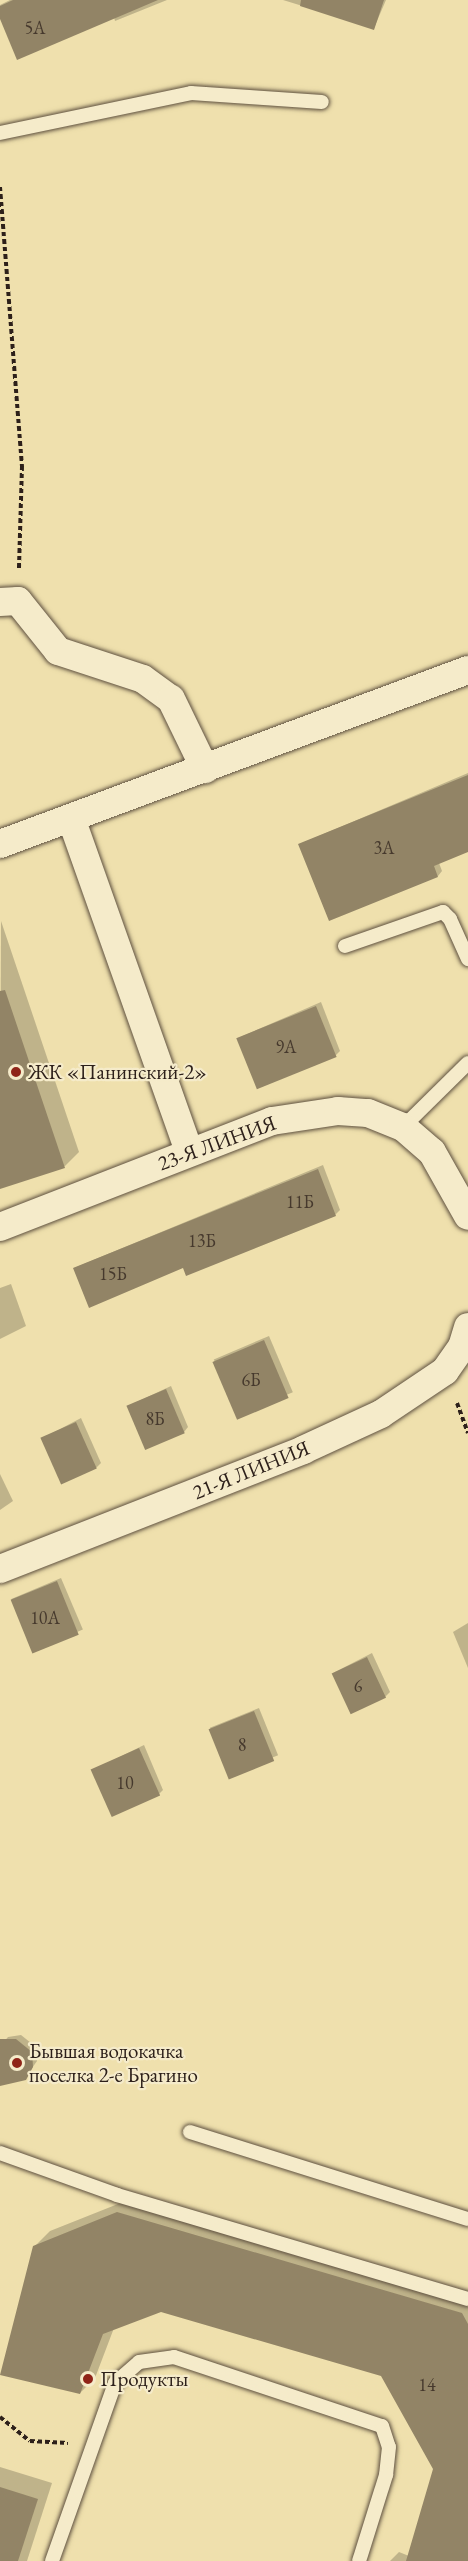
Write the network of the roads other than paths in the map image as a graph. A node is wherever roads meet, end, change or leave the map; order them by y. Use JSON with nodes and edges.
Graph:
{"nodes":[{"id":1,"x":322,"y":102,"type":"dead end"},
{"id":2,"x":0,"y":134,"type":"edge"},
{"id":3,"x":9,"y":602,"type":"edge"},
{"id":4,"x":468,"y":670,"type":"edge"},
{"id":5,"x":205,"y":769,"type":"junction"},
{"id":6,"x":71,"y":818,"type":"junction"},
{"id":7,"x":0,"y":844,"type":"edge"},
{"id":8,"x":345,"y":946,"type":"dead end"},
{"id":9,"x":468,"y":959,"type":"edge"},
{"id":10,"x":468,"y":1063,"type":"edge"},
{"id":11,"x":403,"y":1127,"type":"junction"},
{"id":12,"x":189,"y":1152,"type":"junction"},
{"id":13,"x":468,"y":1216,"type":"edge"},
{"id":14,"x":0,"y":1227,"type":"edge"},
{"id":15,"x":468,"y":1327,"type":"edge"},
{"id":16,"x":0,"y":1569,"type":"edge"},
{"id":17,"x":190,"y":2132,"type":"dead end"},
{"id":18,"x":0,"y":2153,"type":"edge"},
{"id":19,"x":468,"y":2219,"type":"edge"},
{"id":20,"x":468,"y":2299,"type":"edge"},
{"id":21,"x":52,"y":2561,"type":"edge"},
{"id":22,"x":359,"y":2561,"type":"edge"}],
"edges":[{"from":1,"to":2,"type":"lane"},
{"from":3,"to":5,"type":"street"},
{"from":4,"to":5,"type":"street"},
{"from":5,"to":6,"type":"street"},
{"from":6,"to":7,"type":"street"},
{"from":6,"to":12,"type":"street"},
{"from":8,"to":9,"type":"lane"},
{"from":10,"to":11,"type":"lane"},
{"from":11,"to":12,"type":"street","name":"23-Я ЛИНИЯ"},
{"from":11,"to":13,"type":"street","name":"23-Я ЛИНИЯ"},
{"from":12,"to":14,"type":"street","name":"23-Я ЛИНИЯ"},
{"from":15,"to":16,"type":"street","name":"21-Я ЛИНИЯ"},
{"from":17,"to":19,"type":"lane"},
{"from":18,"to":20,"type":"lane"},
{"from":21,"to":22,"type":"lane"}]}
